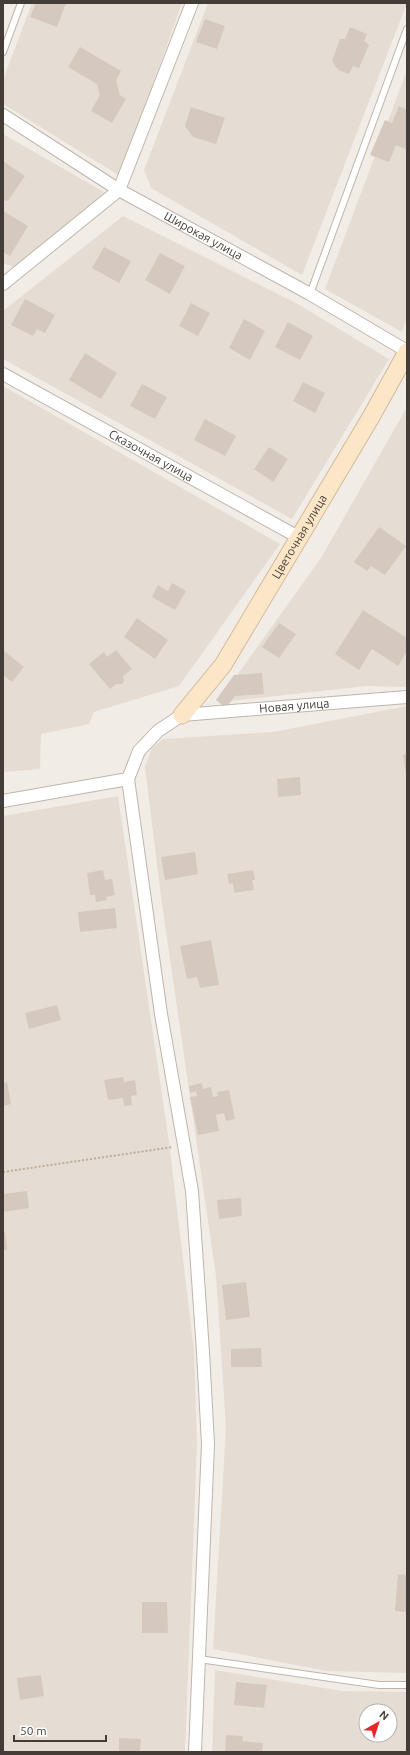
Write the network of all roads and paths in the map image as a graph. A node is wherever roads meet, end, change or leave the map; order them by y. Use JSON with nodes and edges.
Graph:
{"nodes":[{"id":1,"x":22,"y":3,"type":"edge"},
{"id":2,"x":192,"y":3,"type":"edge"},
{"id":3,"x":407,"y":29,"type":"edge"},
{"id":4,"x":3,"y":52,"type":"edge"},
{"id":5,"x":3,"y":115,"type":"edge"},
{"id":6,"x":119,"y":190,"type":"junction"},
{"id":7,"x":3,"y":284,"type":"edge"},
{"id":8,"x":310,"y":294,"type":"junction"},
{"id":9,"x":407,"y":351,"type":"edge"},
{"id":10,"x":3,"y":374,"type":"edge"},
{"id":11,"x":300,"y":538,"type":"junction"},
{"id":12,"x":407,"y":697,"type":"edge"},
{"id":13,"x":182,"y":715,"type":"junction"},
{"id":14,"x":128,"y":779,"type":"junction"},
{"id":15,"x":3,"y":800,"type":"edge"},
{"id":16,"x":184,"y":1146,"type":"junction"},
{"id":17,"x":3,"y":1172,"type":"edge"},
{"id":18,"x":199,"y":1659,"type":"junction"},
{"id":19,"x":407,"y":1685,"type":"edge"},
{"id":20,"x":195,"y":1752,"type":"edge"}],
"edges":[{"from":1,"to":4,"type":"lane"},
{"from":2,"to":6,"type":"street"},
{"from":3,"to":8,"type":"lane"},
{"from":5,"to":6,"type":"street","name":"Широкая улица"},
{"from":6,"to":7,"type":"street"},
{"from":6,"to":8,"type":"street","name":"Широкая улица"},
{"from":8,"to":9,"type":"street","name":"Широкая улица"},
{"from":9,"to":11,"type":"street","name":"Цветочная улица"},
{"from":10,"to":11,"type":"street","name":"Сказочная улица"},
{"from":11,"to":13,"type":"street","name":"Цветочная улица"},
{"from":12,"to":13,"type":"street","name":"Новая улица"},
{"from":13,"to":14,"type":"street"},
{"from":14,"to":15,"type":"street"},
{"from":14,"to":16,"type":"street"},
{"from":16,"to":17,"type":"path"},
{"from":16,"to":18,"type":"street"},
{"from":18,"to":19,"type":"lane"},
{"from":18,"to":20,"type":"street"}]}
